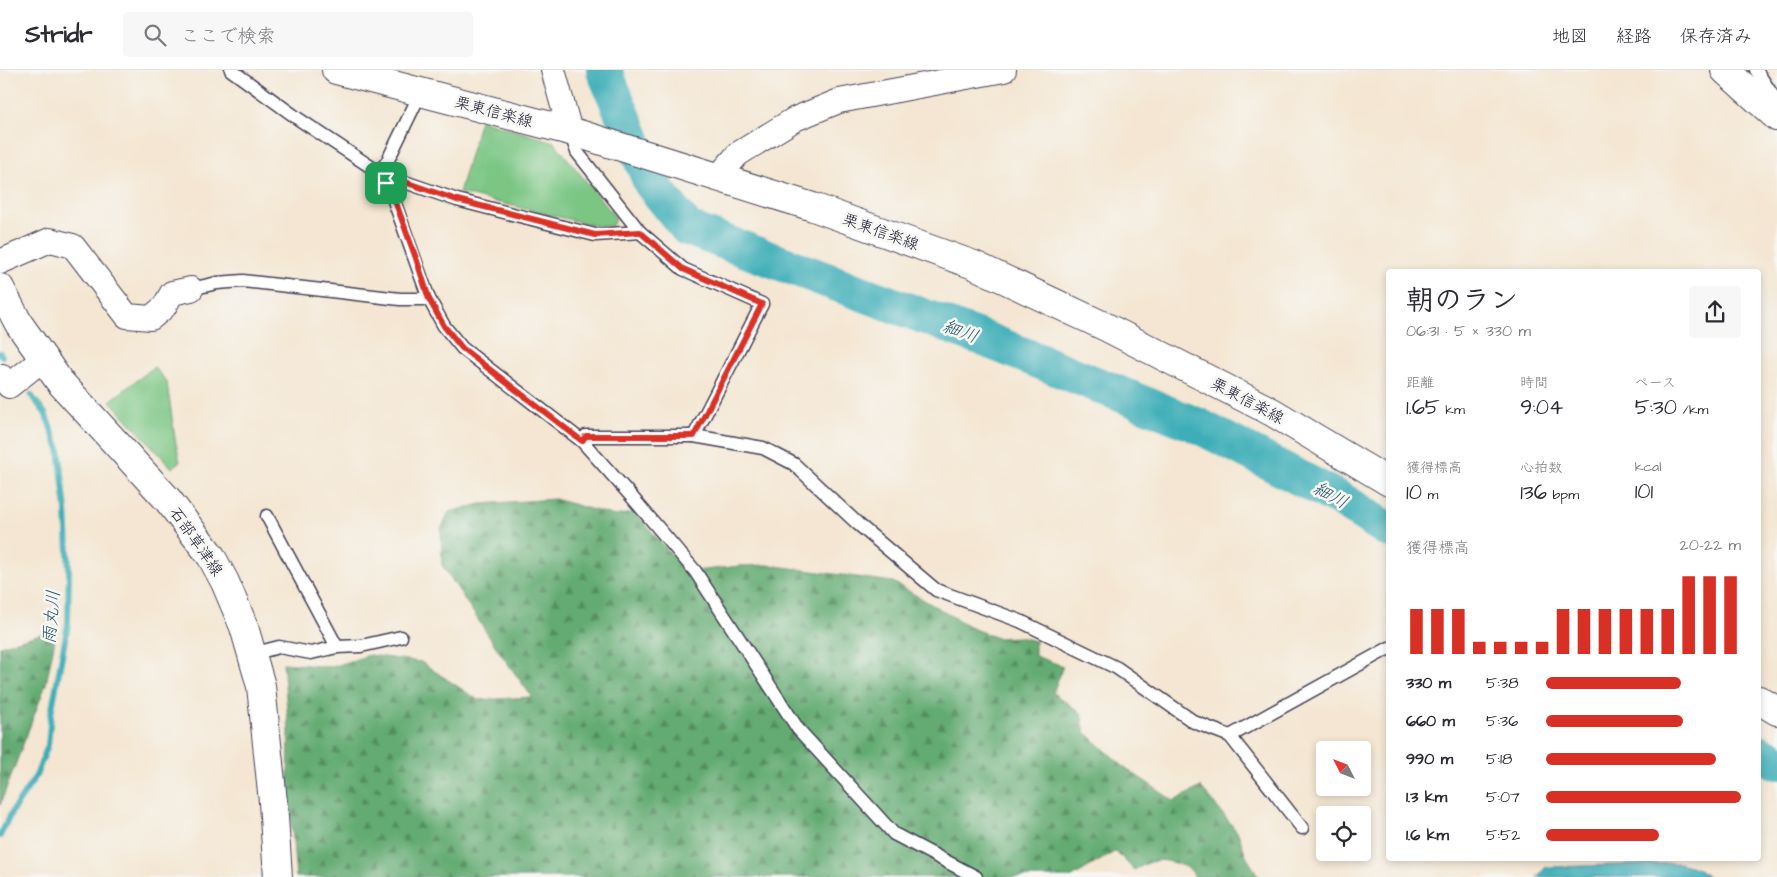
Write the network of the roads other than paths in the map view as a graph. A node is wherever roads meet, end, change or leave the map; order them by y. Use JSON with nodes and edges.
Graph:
{"nodes":[{"id":1,"x":231,"y":70,"type":"edge"},
{"id":2,"x":336,"y":70,"type":"edge"},
{"id":3,"x":553,"y":70,"type":"edge"},
{"id":4,"x":1004,"y":70,"type":"edge"},
{"id":5,"x":1725,"y":70,"type":"edge"},
{"id":6,"x":1756,"y":70,"type":"edge"},
{"id":7,"x":408,"y":83,"type":"edge"},
{"id":8,"x":1777,"y":102,"type":"edge"},
{"id":9,"x":1777,"y":118,"type":"edge"},
{"id":10,"x":579,"y":135,"type":"junction"},
{"id":11,"x":706,"y":174,"type":"junction"},
{"id":12,"x":382,"y":178,"type":"junction"},
{"id":13,"x":640,"y":232,"type":"junction"},
{"id":14,"x":0,"y":262,"type":"edge"},
{"id":15,"x":0,"y":288,"type":"edge"},
{"id":16,"x":191,"y":289,"type":"joint"},
{"id":17,"x":429,"y":299,"type":"junction"},
{"id":18,"x":43,"y":359,"type":"junction"},
{"id":19,"x":0,"y":378,"type":"edge"},
{"id":20,"x":694,"y":436,"type":"junction"},
{"id":21,"x":582,"y":441,"type":"junction"},
{"id":22,"x":1386,"y":480,"type":"edge"},
{"id":23,"x":267,"y":516,"type":"dead end"},
{"id":24,"x":401,"y":637,"type":"dead end"},
{"id":25,"x":337,"y":648,"type":"junction"},
{"id":26,"x":1386,"y":650,"type":"edge"},
{"id":27,"x":252,"y":654,"type":"junction"},
{"id":28,"x":1761,"y":701,"type":"edge"},
{"id":29,"x":1777,"y":711,"type":"edge"},
{"id":30,"x":1230,"y":736,"type":"junction"},
{"id":31,"x":1302,"y":828,"type":"dead end"},
{"id":32,"x":278,"y":877,"type":"edge"},
{"id":33,"x":976,"y":877,"type":"edge"}],
"edges":[{"from":1,"to":12,"type":"lane"},
{"from":2,"to":7,"type":"main road","name":"栗東信楽線"},
{"from":3,"to":10,"type":"street"},
{"from":4,"to":11,"type":"street"},
{"from":5,"to":9,"type":"main road"},
{"from":6,"to":8,"type":"lane"},
{"from":7,"to":10,"type":"main road","name":"栗東信楽線"},
{"from":7,"to":12,"type":"lane"},
{"from":10,"to":11,"type":"main road","name":"栗東信楽線"},
{"from":10,"to":13,"type":"lane"},
{"from":11,"to":22,"type":"main road","name":"栗東信楽線"},
{"from":12,"to":13,"type":"lane"},
{"from":12,"to":17,"type":"lane"},
{"from":13,"to":20,"type":"lane"},
{"from":14,"to":16,"type":"street"},
{"from":15,"to":18,"type":"main road","name":"石部草津線"},
{"from":16,"to":17,"type":"lane"},
{"from":17,"to":21,"type":"lane"},
{"from":18,"to":19,"type":"street"},
{"from":18,"to":27,"type":"main road","name":"石部草津線"},
{"from":20,"to":21,"type":"lane"},
{"from":20,"to":30,"type":"lane"},
{"from":21,"to":33,"type":"lane"},
{"from":23,"to":25,"type":"lane"},
{"from":24,"to":25,"type":"lane"},
{"from":25,"to":27,"type":"lane"},
{"from":26,"to":30,"type":"lane"},
{"from":27,"to":32,"type":"main road","name":"石部草津線"},
{"from":28,"to":29,"type":"main road"},
{"from":30,"to":31,"type":"lane"}]}
